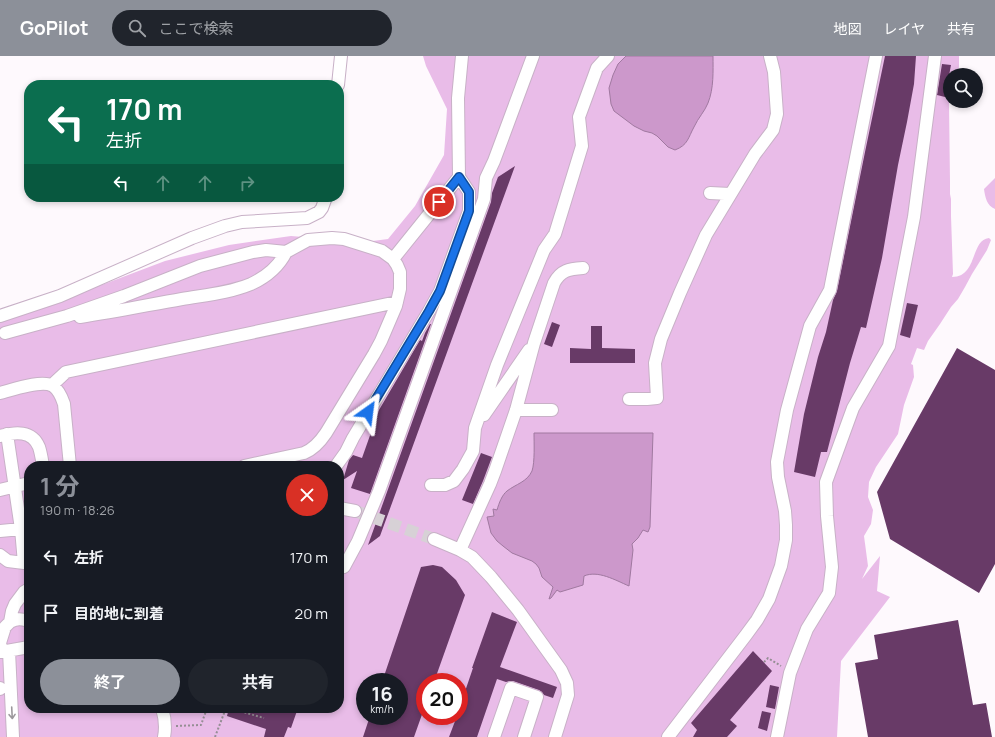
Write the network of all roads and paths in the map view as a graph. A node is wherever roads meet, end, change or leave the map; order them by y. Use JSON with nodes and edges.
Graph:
{"nodes":[{"id":1,"x":341,"y":56,"type":"edge"},
{"id":2,"x":462,"y":56,"type":"edge"},
{"id":3,"x":533,"y":56,"type":"edge"},
{"id":4,"x":608,"y":56,"type":"edge"},
{"id":5,"x":770,"y":56,"type":"edge"},
{"id":6,"x":876,"y":56,"type":"edge"},
{"id":7,"x":936,"y":56,"type":"edge"},
{"id":8,"x":339,"y":80,"type":"edge"},
{"id":9,"x":459,"y":177,"type":"junction"},
{"id":10,"x":710,"y":192,"type":"dead end"},
{"id":11,"x":730,"y":194,"type":"junction"},
{"id":12,"x":324,"y":202,"type":"edge"},
{"id":13,"x":286,"y":252,"type":"junction"},
{"id":14,"x":393,"y":259,"type":"junction"},
{"id":15,"x":583,"y":268,"type":"dead end"},
{"id":16,"x":397,"y":302,"type":"junction"},
{"id":17,"x":1,"y":316,"type":"edge"},
{"id":18,"x":67,"y":316,"type":"junction"},
{"id":19,"x":2,"y":333,"type":"edge"},
{"id":20,"x":534,"y":343,"type":"junction"},
{"id":21,"x":52,"y":385,"type":"junction"},
{"id":22,"x":0,"y":393,"type":"edge"},
{"id":23,"x":629,"y":399,"type":"dead end"},
{"id":24,"x":516,"y":410,"type":"junction"},
{"id":25,"x":552,"y":410,"type":"dead end"},
{"id":26,"x":475,"y":428,"type":"junction"},
{"id":27,"x":3,"y":435,"type":"edge"},
{"id":28,"x":42,"y":461,"type":"edge"},
{"id":29,"x":70,"y":461,"type":"edge"},
{"id":30,"x":265,"y":461,"type":"edge"},
{"id":31,"x":340,"y":461,"type":"edge"},
{"id":32,"x":24,"y":484,"type":"edge"},
{"id":33,"x":431,"y":485,"type":"dead end"},
{"id":34,"x":14,"y":486,"type":"junction"},
{"id":35,"x":0,"y":490,"type":"edge"},
{"id":36,"x":344,"y":509,"type":"edge"},
{"id":37,"x":355,"y":511,"type":"tunnel mouth"},
{"id":38,"x":21,"y":528,"type":"junction"},
{"id":39,"x":0,"y":532,"type":"edge"},
{"id":40,"x":434,"y":539,"type":"tunnel mouth"},
{"id":41,"x":24,"y":545,"type":"edge"},
{"id":42,"x":460,"y":550,"type":"junction"},
{"id":43,"x":0,"y":555,"type":"edge"},
{"id":44,"x":24,"y":562,"type":"edge"},
{"id":45,"x":344,"y":567,"type":"dead end"},
{"id":46,"x":24,"y":592,"type":"edge"},
{"id":47,"x":24,"y":620,"type":"edge"},
{"id":48,"x":10,"y":622,"type":"junction"},
{"id":49,"x":24,"y":648,"type":"edge"},
{"id":50,"x":4,"y":651,"type":"edge"},
{"id":51,"x":764,"y":662,"type":"dead end"},
{"id":52,"x":790,"y":673,"type":"junction"},
{"id":53,"x":3,"y":689,"type":"edge"},
{"id":54,"x":163,"y":713,"type":"edge"},
{"id":55,"x":205,"y":713,"type":"edge"},
{"id":56,"x":224,"y":713,"type":"edge"},
{"id":57,"x":246,"y":713,"type":"edge"},
{"id":58,"x":264,"y":718,"type":"dead end"},
{"id":59,"x":174,"y":726,"type":"dead end"},
{"id":60,"x":13,"y":737,"type":"edge"},
{"id":61,"x":164,"y":737,"type":"edge"},
{"id":62,"x":215,"y":737,"type":"edge"},
{"id":63,"x":494,"y":737,"type":"edge"},
{"id":64,"x":524,"y":737,"type":"edge"},
{"id":65,"x":555,"y":737,"type":"edge"},
{"id":66,"x":668,"y":737,"type":"edge"},
{"id":67,"x":777,"y":737,"type":"edge"}],
"edges":[{"from":1,"to":8,"type":"street"},
{"from":2,"to":9,"type":"street"},
{"from":3,"to":45,"type":"street"},
{"from":4,"to":26,"type":"street"},
{"from":5,"to":11,"type":"street"},
{"from":6,"to":66,"type":"street"},
{"from":7,"to":52,"type":"street"},
{"from":9,"to":14,"type":"street"},
{"from":9,"to":31,"type":"street"},
{"from":10,"to":11,"type":"street"},
{"from":11,"to":23,"type":"street"},
{"from":12,"to":17,"type":"street"},
{"from":13,"to":14,"type":"street"},
{"from":13,"to":18,"type":"street"},
{"from":13,"to":18,"type":"street"},
{"from":14,"to":16,"type":"street"},
{"from":15,"to":20,"type":"street"},
{"from":16,"to":21,"type":"street"},
{"from":16,"to":30,"type":"street"},
{"from":17,"to":19,"type":"street"},
{"from":18,"to":19,"type":"street"},
{"from":20,"to":24,"type":"street"},
{"from":20,"to":26,"type":"street"},
{"from":21,"to":22,"type":"street"},
{"from":21,"to":29,"type":"street"},
{"from":24,"to":25,"type":"street"},
{"from":24,"to":42,"type":"street"},
{"from":26,"to":33,"type":"street"},
{"from":27,"to":28,"type":"street"},
{"from":27,"to":34,"type":"street"},
{"from":32,"to":34,"type":"street"},
{"from":34,"to":35,"type":"street"},
{"from":34,"to":38,"type":"street"},
{"from":36,"to":37,"type":"street"},
{"from":38,"to":39,"type":"street"},
{"from":38,"to":41,"type":"street"},
{"from":40,"to":42,"type":"street"},
{"from":42,"to":65,"type":"street"},
{"from":43,"to":44,"type":"street"},
{"from":46,"to":48,"type":"street"},
{"from":47,"to":48,"type":"street"},
{"from":48,"to":50,"type":"street"},
{"from":49,"to":50,"type":"street"},
{"from":50,"to":53,"type":"street"},
{"from":51,"to":52,"type":"path"},
{"from":52,"to":67,"type":"street"},
{"from":53,"to":60,"type":"street","one_way":true},
{"from":54,"to":61,"type":"street"},
{"from":55,"to":59,"type":"path"},
{"from":56,"to":62,"type":"path"},
{"from":57,"to":58,"type":"path"},
{"from":63,"to":64,"type":"street"}]}
